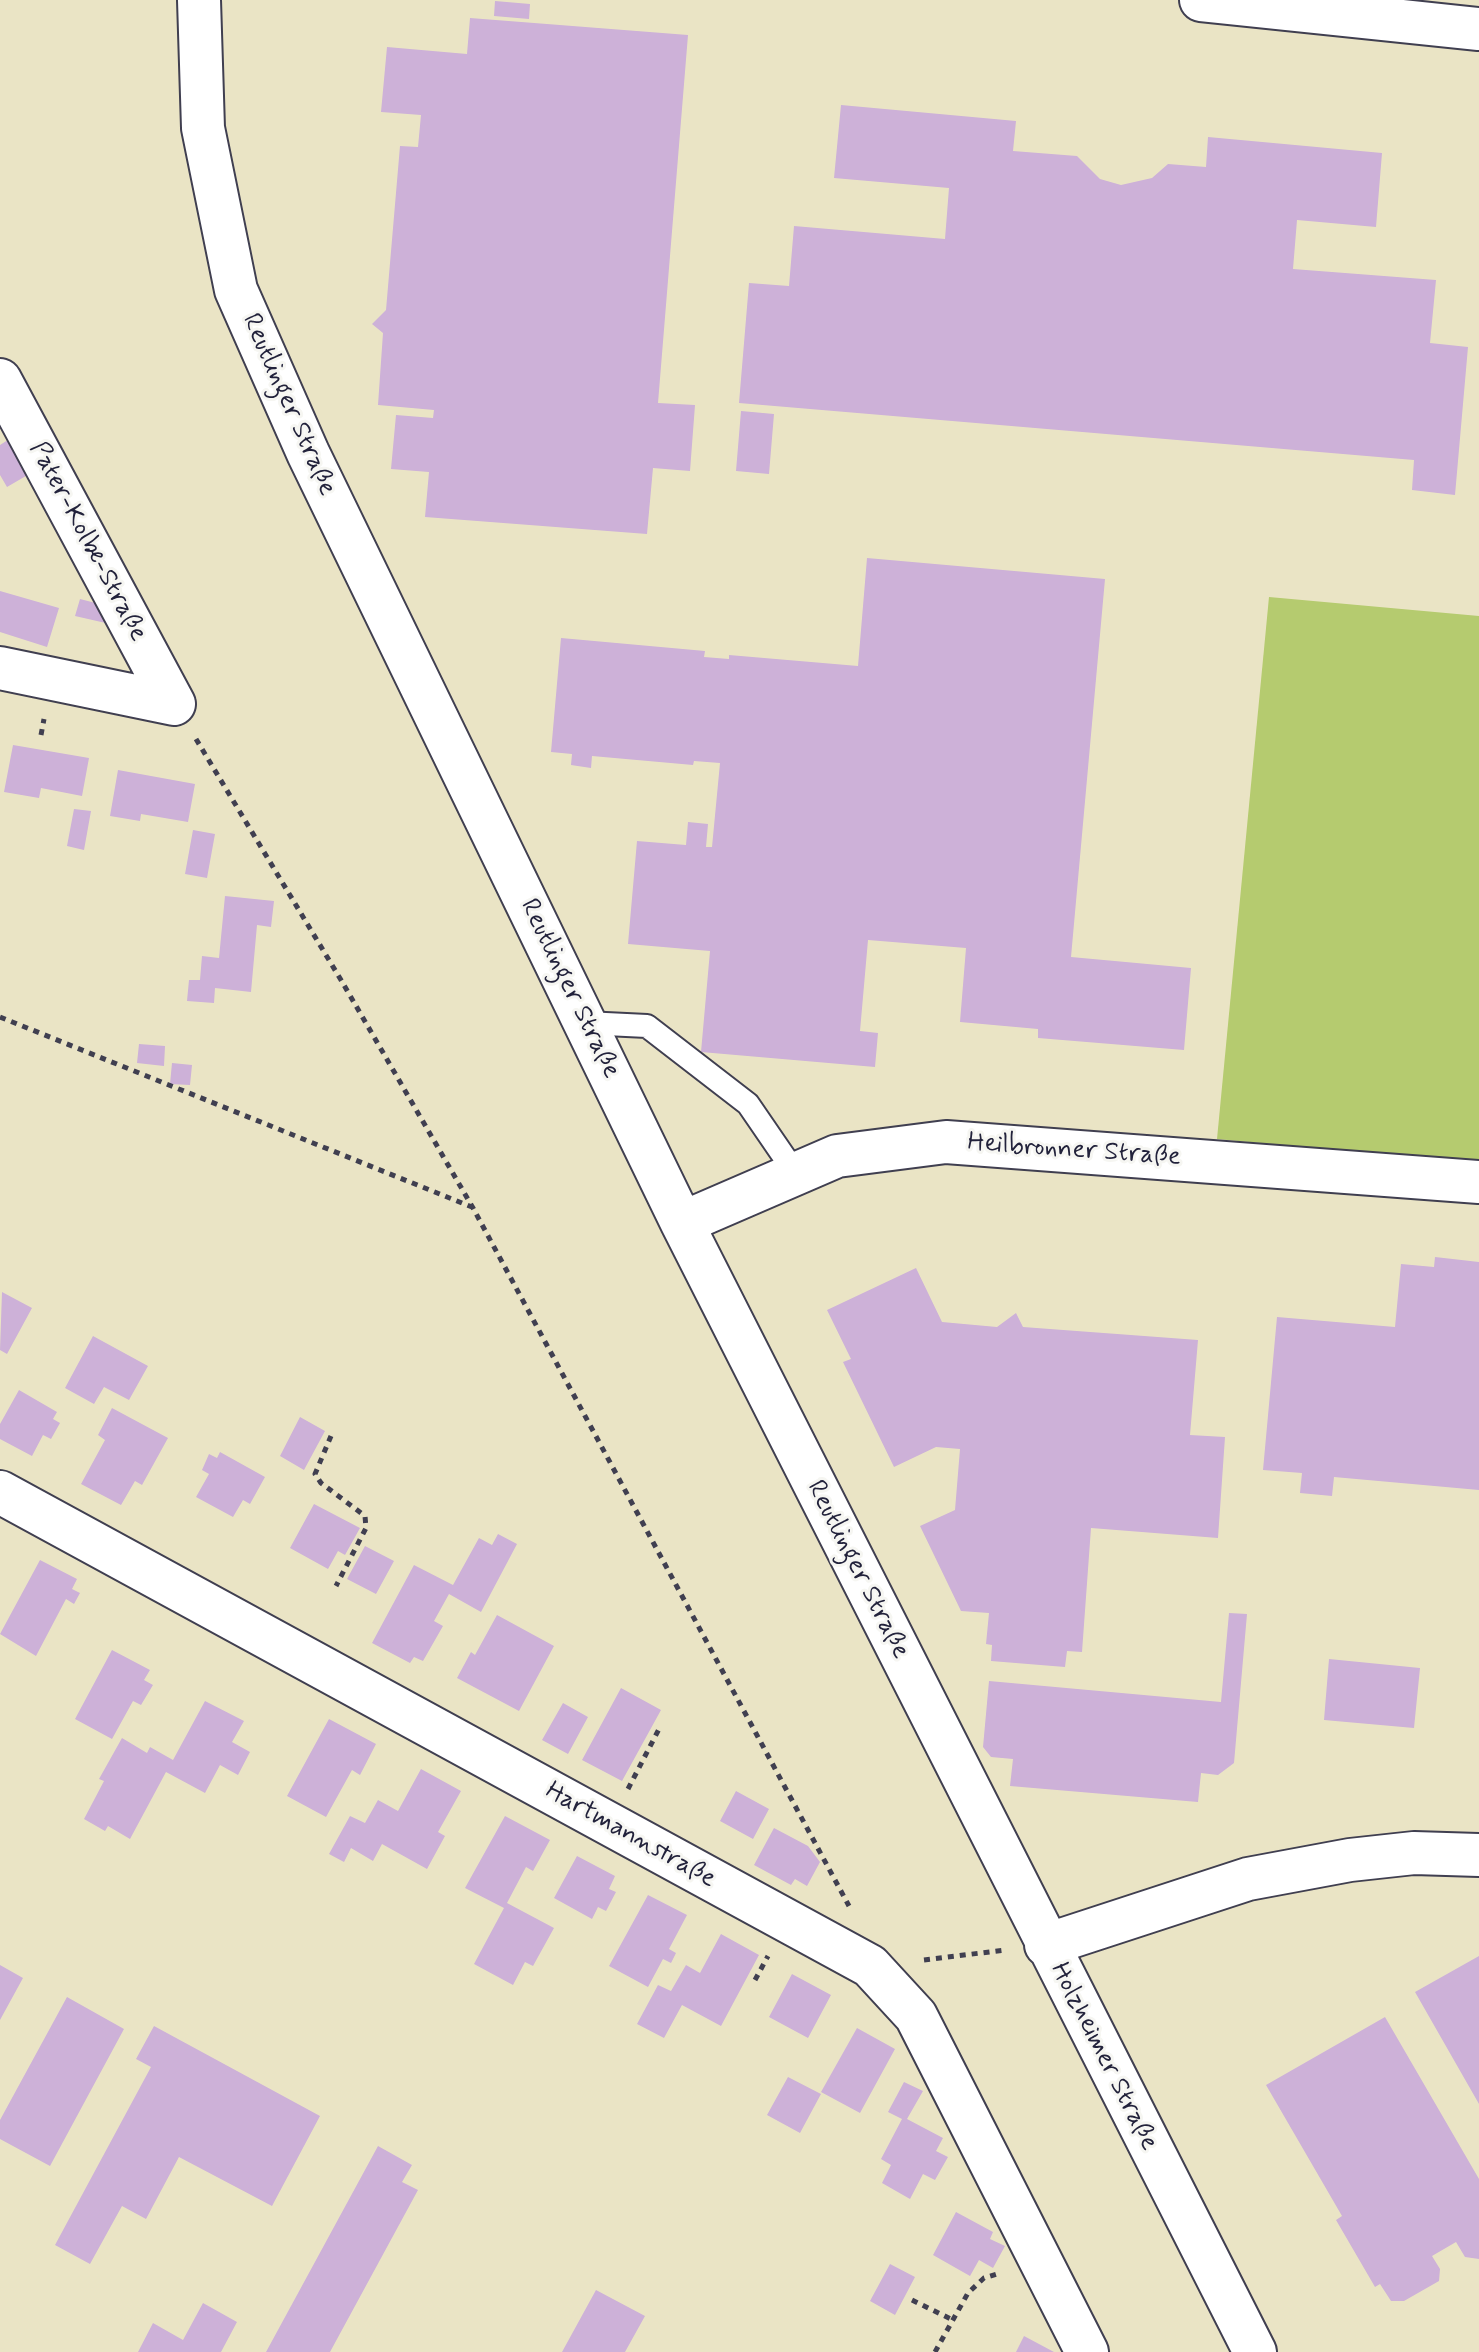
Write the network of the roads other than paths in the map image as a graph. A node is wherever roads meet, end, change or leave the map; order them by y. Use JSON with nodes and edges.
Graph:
{"nodes":[{"id":1,"x":199,"y":0,"type":"edge"},
{"id":2,"x":1201,"y":0,"type":"edge"},
{"id":3,"x":1479,"y":29,"type":"edge"},
{"id":4,"x":0,"y":380,"type":"edge"},
{"id":5,"x":0,"y":668,"type":"edge"},
{"id":6,"x":585,"y":1023,"type":"junction"},
{"id":7,"x":796,"y":1174,"type":"junction"},
{"id":8,"x":1479,"y":1182,"type":"edge"},
{"id":9,"x":682,"y":1223,"type":"junction"},
{"id":10,"x":0,"y":1492,"type":"edge"},
{"id":11,"x":1479,"y":1855,"type":"edge"},
{"id":12,"x":1046,"y":1945,"type":"junction"},
{"id":13,"x":1087,"y":2352,"type":"edge"},
{"id":14,"x":1255,"y":2352,"type":"edge"}],
"edges":[{"from":1,"to":6,"type":"street","name":"Reutlinger Straße"},
{"from":2,"to":3,"type":"street"},
{"from":4,"to":5,"type":"street","name":"Pater-Kolbe-Straße"},
{"from":6,"to":7,"type":"lane"},
{"from":6,"to":9,"type":"street","name":"Reutlinger Straße"},
{"from":7,"to":8,"type":"street","name":"Heilbronner Straße"},
{"from":7,"to":9,"type":"street","name":"Heilbronner Straße"},
{"from":9,"to":12,"type":"street","name":"Reutlinger Straße"},
{"from":10,"to":13,"type":"street","name":"Hartmannstraße"},
{"from":11,"to":12,"type":"street","name":"Holzheimer Straße"},
{"from":12,"to":14,"type":"street","name":"Holzheimer Straße"}]}
